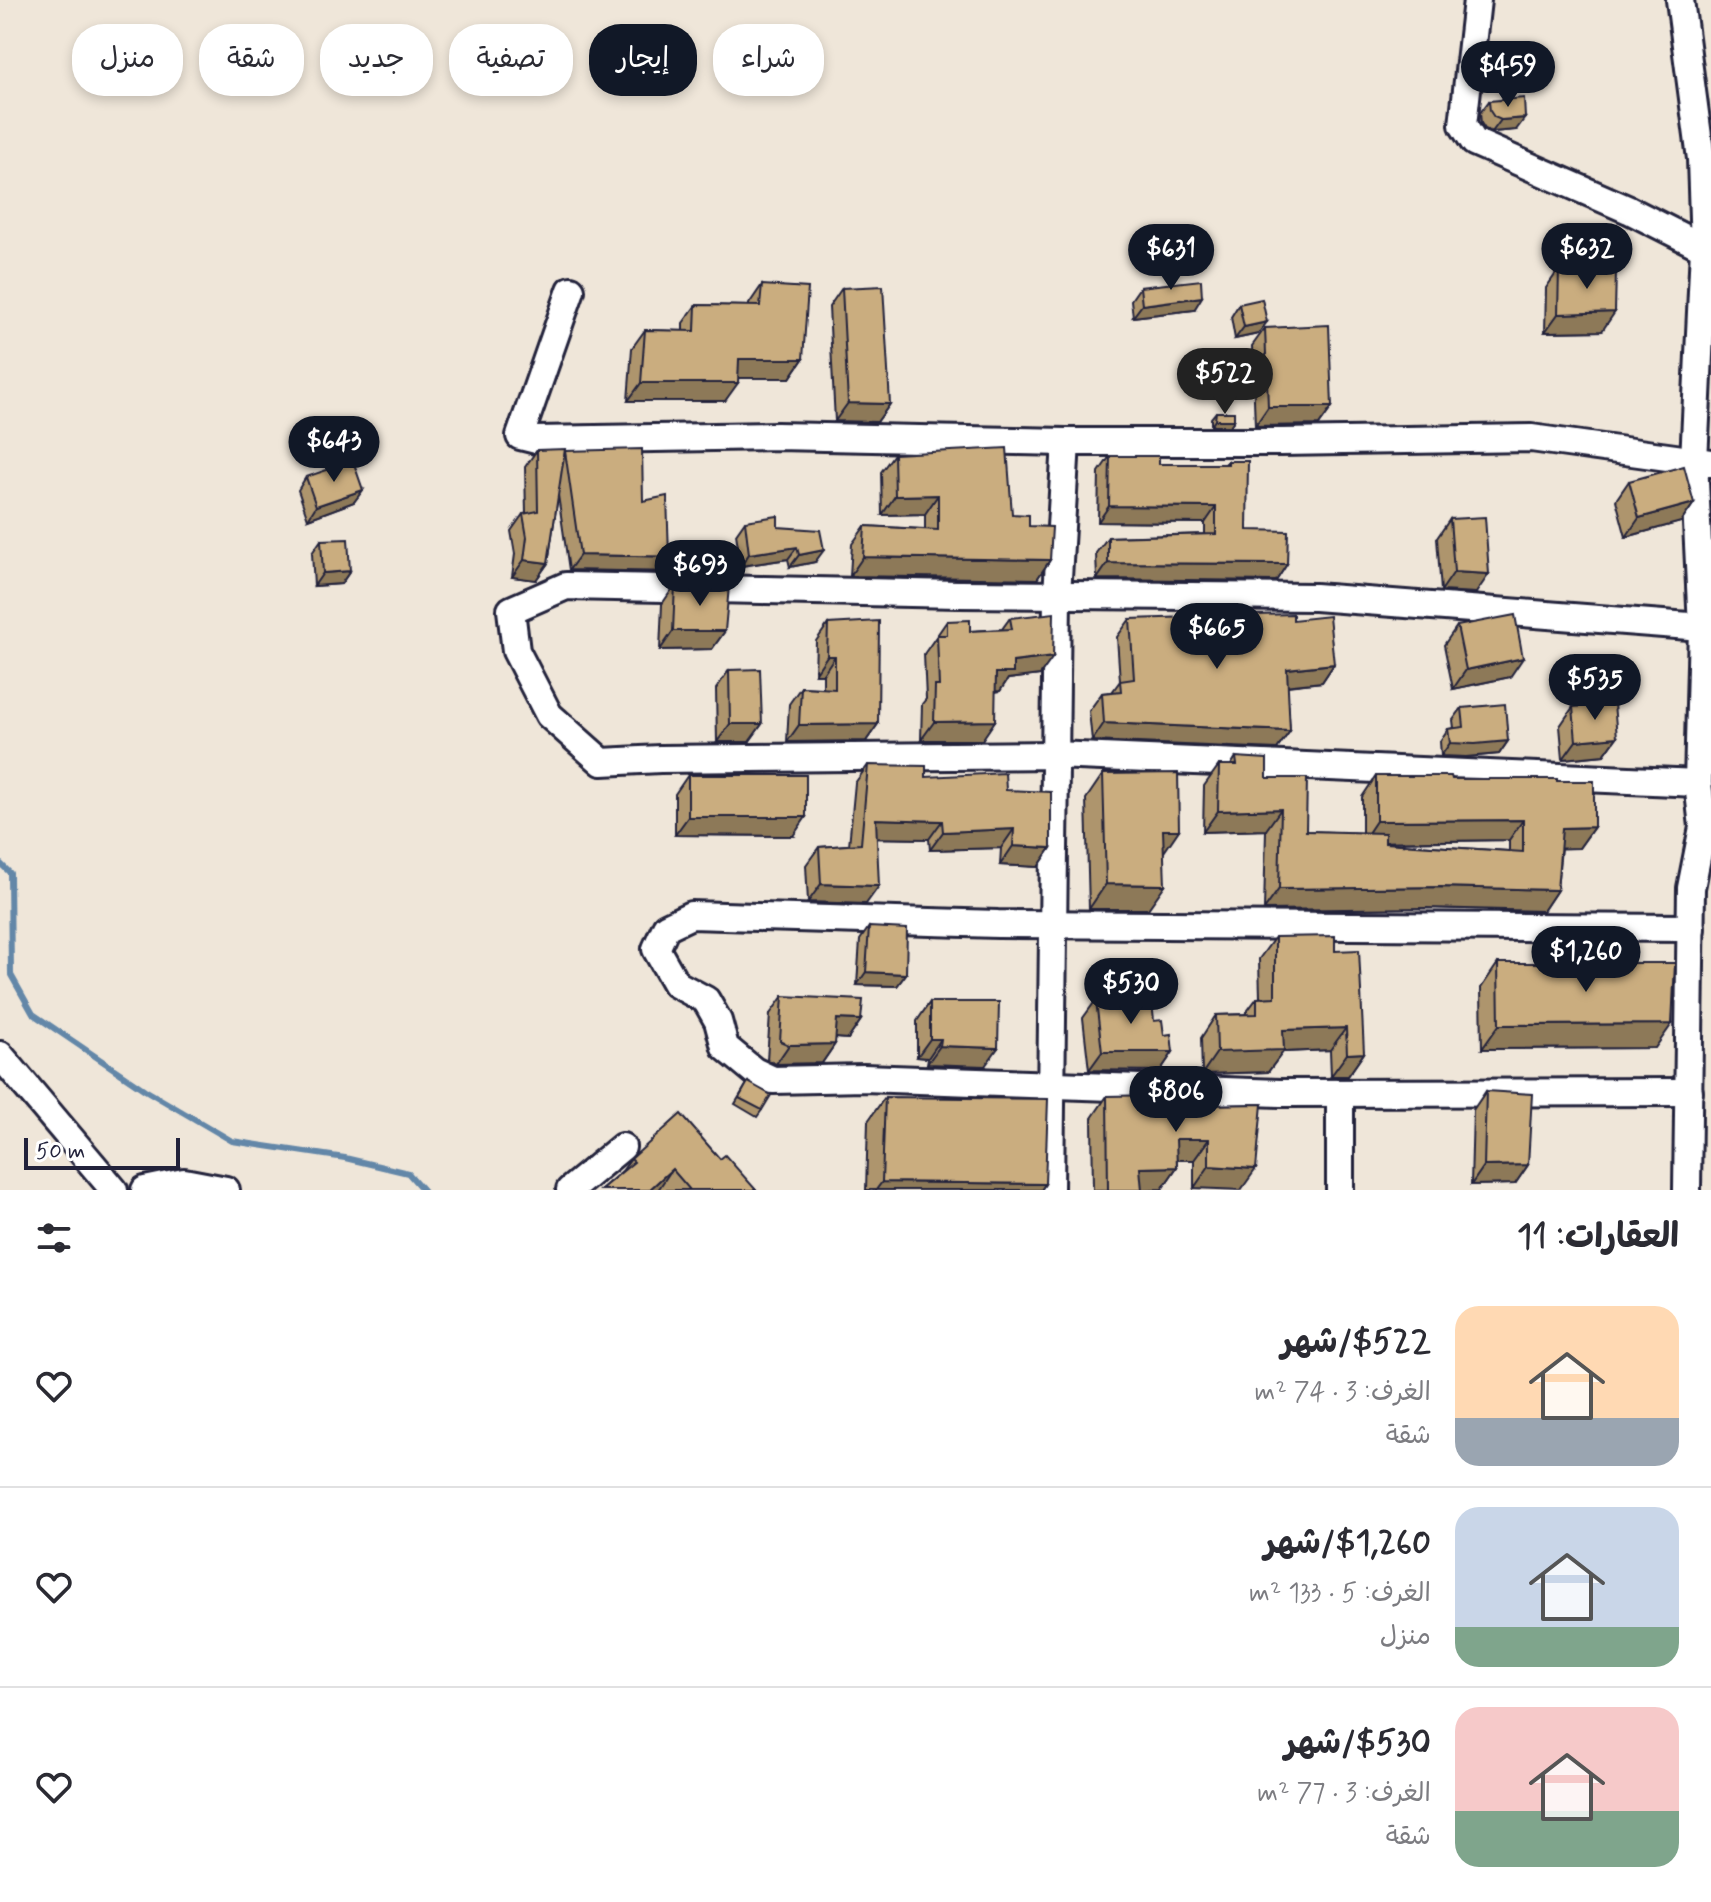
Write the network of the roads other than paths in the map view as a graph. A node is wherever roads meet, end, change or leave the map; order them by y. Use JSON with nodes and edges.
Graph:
{"nodes":[{"id":1,"x":1477,"y":0,"type":"edge"},
{"id":2,"x":1680,"y":0,"type":"edge"},
{"id":3,"x":1704,"y":248,"type":"junction"},
{"id":4,"x":1706,"y":285,"type":"edge"},
{"id":5,"x":571,"y":290,"type":"dead end"},
{"id":6,"x":1066,"y":442,"type":"junction"},
{"id":7,"x":1702,"y":462,"type":"edge"},
{"id":8,"x":1057,"y":595,"type":"junction"},
{"id":9,"x":1702,"y":627,"type":"junction"},
{"id":10,"x":1055,"y":755,"type":"junction"},
{"id":11,"x":1698,"y":783,"type":"junction"},
{"id":12,"x":1707,"y":830,"type":"edge"},
{"id":13,"x":1053,"y":923,"type":"junction"},
{"id":14,"x":1691,"y":928,"type":"junction"},
{"id":15,"x":0,"y":1055,"type":"edge"},
{"id":16,"x":1051,"y":1084,"type":"junction"},
{"id":17,"x":1689,"y":1092,"type":"junction"},
{"id":18,"x":1340,"y":1093,"type":"junction"},
{"id":19,"x":622,"y":1147,"type":"dead end"},
{"id":20,"x":577,"y":1188,"type":"edge"},
{"id":21,"x":114,"y":1190,"type":"edge"},
{"id":22,"x":145,"y":1190,"type":"edge"},
{"id":23,"x":226,"y":1190,"type":"edge"},
{"id":24,"x":1050,"y":1190,"type":"edge"},
{"id":25,"x":1340,"y":1190,"type":"edge"},
{"id":26,"x":1687,"y":1190,"type":"edge"}],
"edges":[{"from":1,"to":3,"type":"street"},
{"from":2,"to":3,"type":"street"},
{"from":3,"to":4,"type":"street"},
{"from":4,"to":7,"type":"street"},
{"from":5,"to":6,"type":"street"},
{"from":6,"to":7,"type":"street"},
{"from":6,"to":8,"type":"street"},
{"from":7,"to":9,"type":"street"},
{"from":8,"to":9,"type":"street"},
{"from":8,"to":10,"type":"street"},
{"from":8,"to":10,"type":"street"},
{"from":9,"to":11,"type":"street"},
{"from":10,"to":11,"type":"street"},
{"from":10,"to":13,"type":"street"},
{"from":11,"to":12,"type":"street"},
{"from":12,"to":14,"type":"street"},
{"from":13,"to":14,"type":"street"},
{"from":13,"to":16,"type":"street"},
{"from":13,"to":16,"type":"street"},
{"from":14,"to":17,"type":"street"},
{"from":15,"to":21,"type":"street"},
{"from":16,"to":18,"type":"street"},
{"from":16,"to":24,"type":"street"},
{"from":17,"to":18,"type":"street"},
{"from":17,"to":26,"type":"street"},
{"from":18,"to":25,"type":"street"},
{"from":19,"to":20,"type":"street"},
{"from":22,"to":23,"type":"street"}]}
